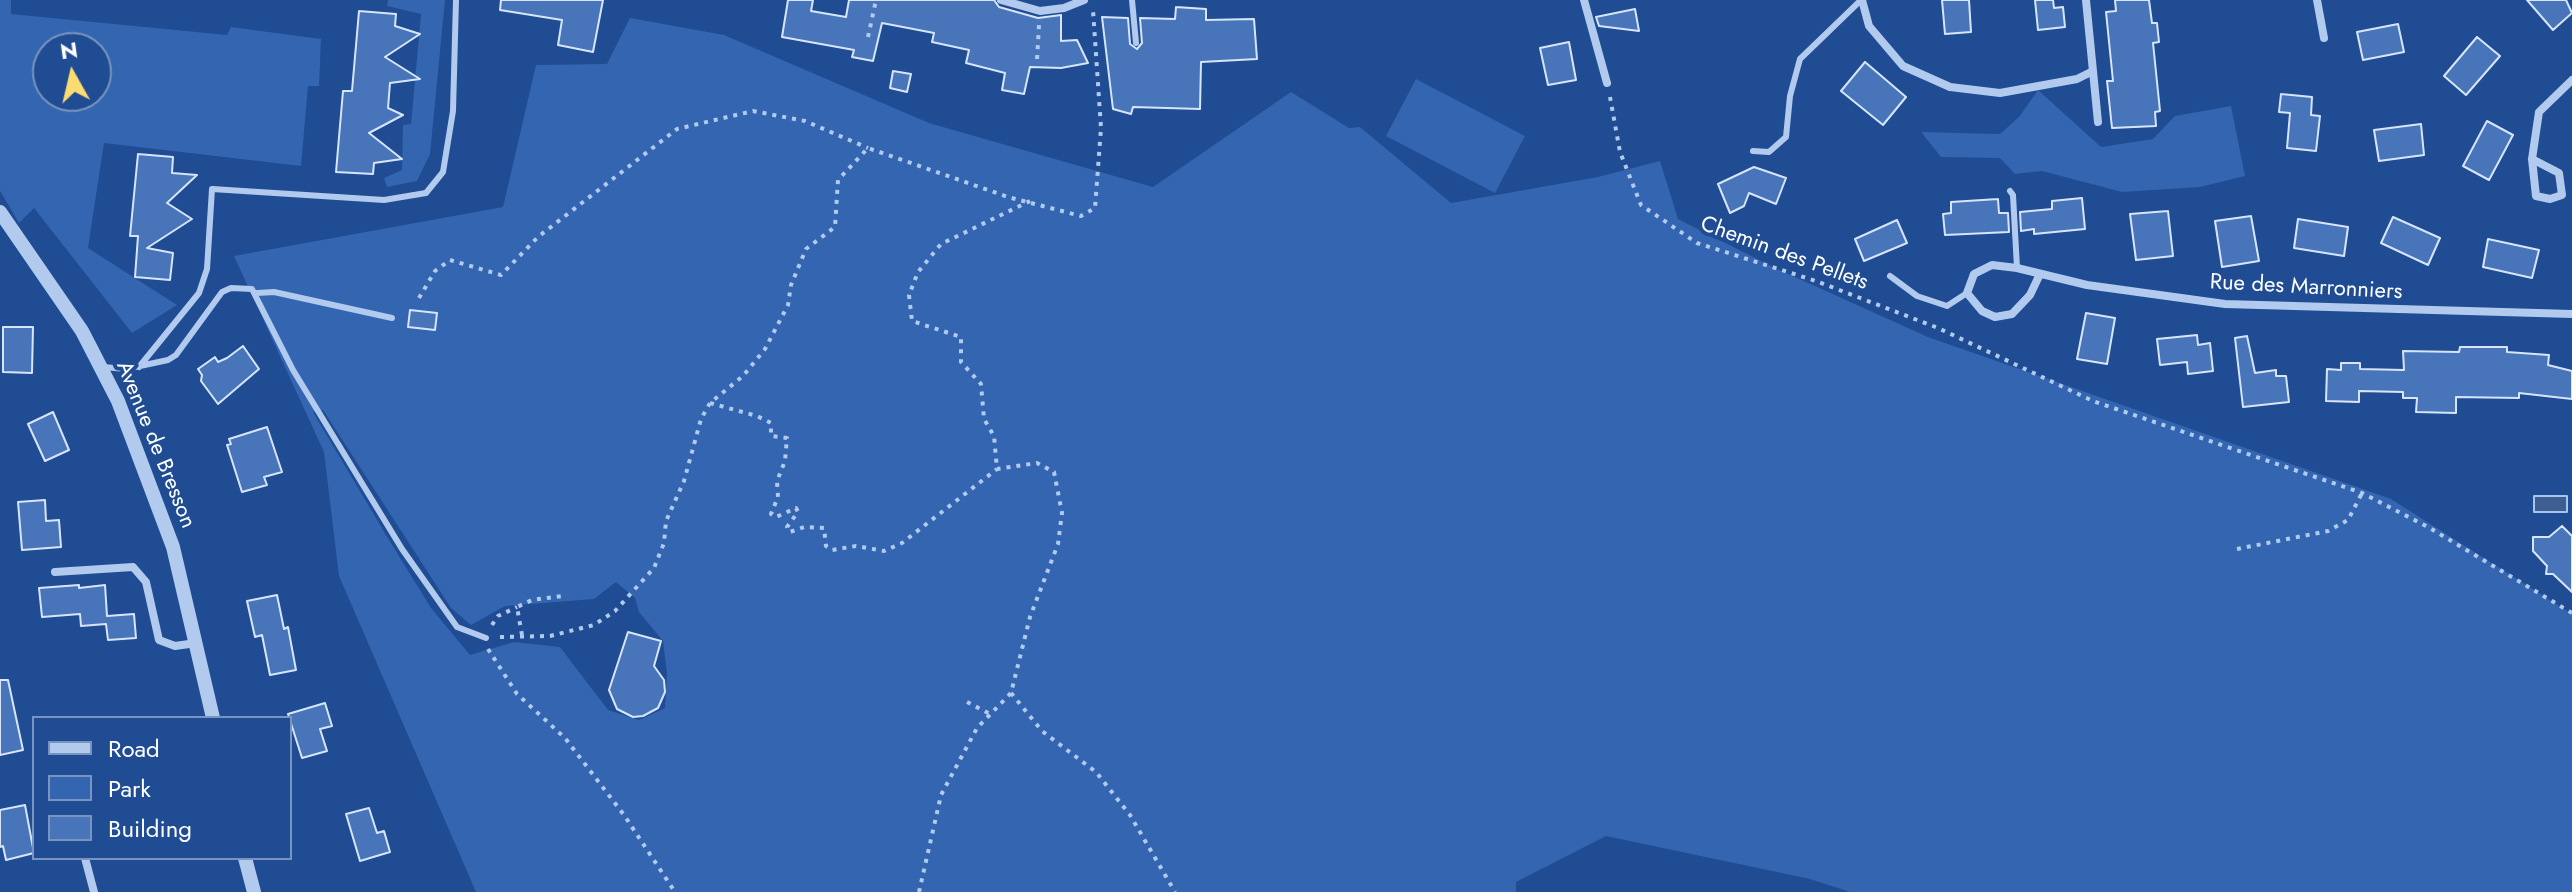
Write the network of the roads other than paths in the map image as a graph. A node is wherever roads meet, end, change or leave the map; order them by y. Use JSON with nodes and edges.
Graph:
{"nodes":[{"id":1,"x":456,"y":0,"type":"edge"},
{"id":2,"x":1001,"y":0,"type":"edge"},
{"id":3,"x":1084,"y":0,"type":"edge"},
{"id":4,"x":1132,"y":0,"type":"edge"},
{"id":5,"x":1584,"y":0,"type":"edge"},
{"id":6,"x":1862,"y":0,"type":"edge"},
{"id":7,"x":2086,"y":0,"type":"edge"},
{"id":8,"x":2317,"y":0,"type":"edge"},
{"id":9,"x":2324,"y":38,"type":"dead end"},
{"id":10,"x":1136,"y":43,"type":"dead end"},
{"id":11,"x":2093,"y":71,"type":"junction"},
{"id":12,"x":2572,"y":80,"type":"edge"},
{"id":13,"x":1607,"y":83,"type":"road end"},
{"id":14,"x":2098,"y":122,"type":"dead end"},
{"id":15,"x":1753,"y":151,"type":"dead end"},
{"id":16,"x":2532,"y":159,"type":"junction"},
{"id":17,"x":2010,"y":191,"type":"dead end"},
{"id":18,"x":0,"y":212,"type":"edge"},
{"id":19,"x":2017,"y":268,"type":"junction"},
{"id":20,"x":2040,"y":274,"type":"junction"},
{"id":21,"x":1890,"y":276,"type":"dead end"},
{"id":22,"x":257,"y":293,"type":"junction"},
{"id":23,"x":1967,"y":293,"type":"junction"},
{"id":24,"x":2572,"y":314,"type":"edge"},
{"id":25,"x":392,"y":318,"type":"dead end"},
{"id":26,"x":99,"y":367,"type":"junction"},
{"id":27,"x":139,"y":367,"type":"junction"},
{"id":28,"x":55,"y":572,"type":"dead end"},
{"id":29,"x":486,"y":638,"type":"road end"},
{"id":30,"x":196,"y":643,"type":"junction"},
{"id":31,"x":213,"y":716,"type":"edge"},
{"id":32,"x":86,"y":860,"type":"edge"},
{"id":33,"x":246,"y":860,"type":"edge"},
{"id":34,"x":94,"y":892,"type":"edge"},
{"id":35,"x":254,"y":892,"type":"edge"}],
"edges":[{"from":1,"to":27,"type":"lane"},
{"from":2,"to":3,"type":"street"},
{"from":4,"to":10,"type":"lane"},
{"from":5,"to":13,"type":"street"},
{"from":6,"to":11,"type":"street"},
{"from":6,"to":15,"type":"lane"},
{"from":7,"to":11,"type":"street"},
{"from":8,"to":9,"type":"street"},
{"from":11,"to":14,"type":"street"},
{"from":12,"to":16,"type":"street"},
{"from":16,"to":16,"type":"street"},
{"from":17,"to":19,"type":"lane"},
{"from":18,"to":26,"type":"street","name":"Avenue de Bresson"},
{"from":19,"to":20,"type":"street","name":"Rue des Marronniers"},
{"from":19,"to":23,"type":"street","name":"Rue des Marronniers"},
{"from":20,"to":23,"type":"street"},
{"from":20,"to":24,"type":"street","name":"Rue des Marronniers"},
{"from":21,"to":23,"type":"lane","name":"Rue des Marronniers"},
{"from":22,"to":25,"type":"lane"},
{"from":22,"to":27,"type":"lane"},
{"from":22,"to":29,"type":"lane"},
{"from":26,"to":27,"type":"lane"},
{"from":26,"to":30,"type":"street","name":"Avenue de Bresson"},
{"from":28,"to":30,"type":"street"},
{"from":30,"to":31,"type":"street","name":"Avenue de Bresson"},
{"from":32,"to":34,"type":"street"},
{"from":33,"to":35,"type":"street"}]}
